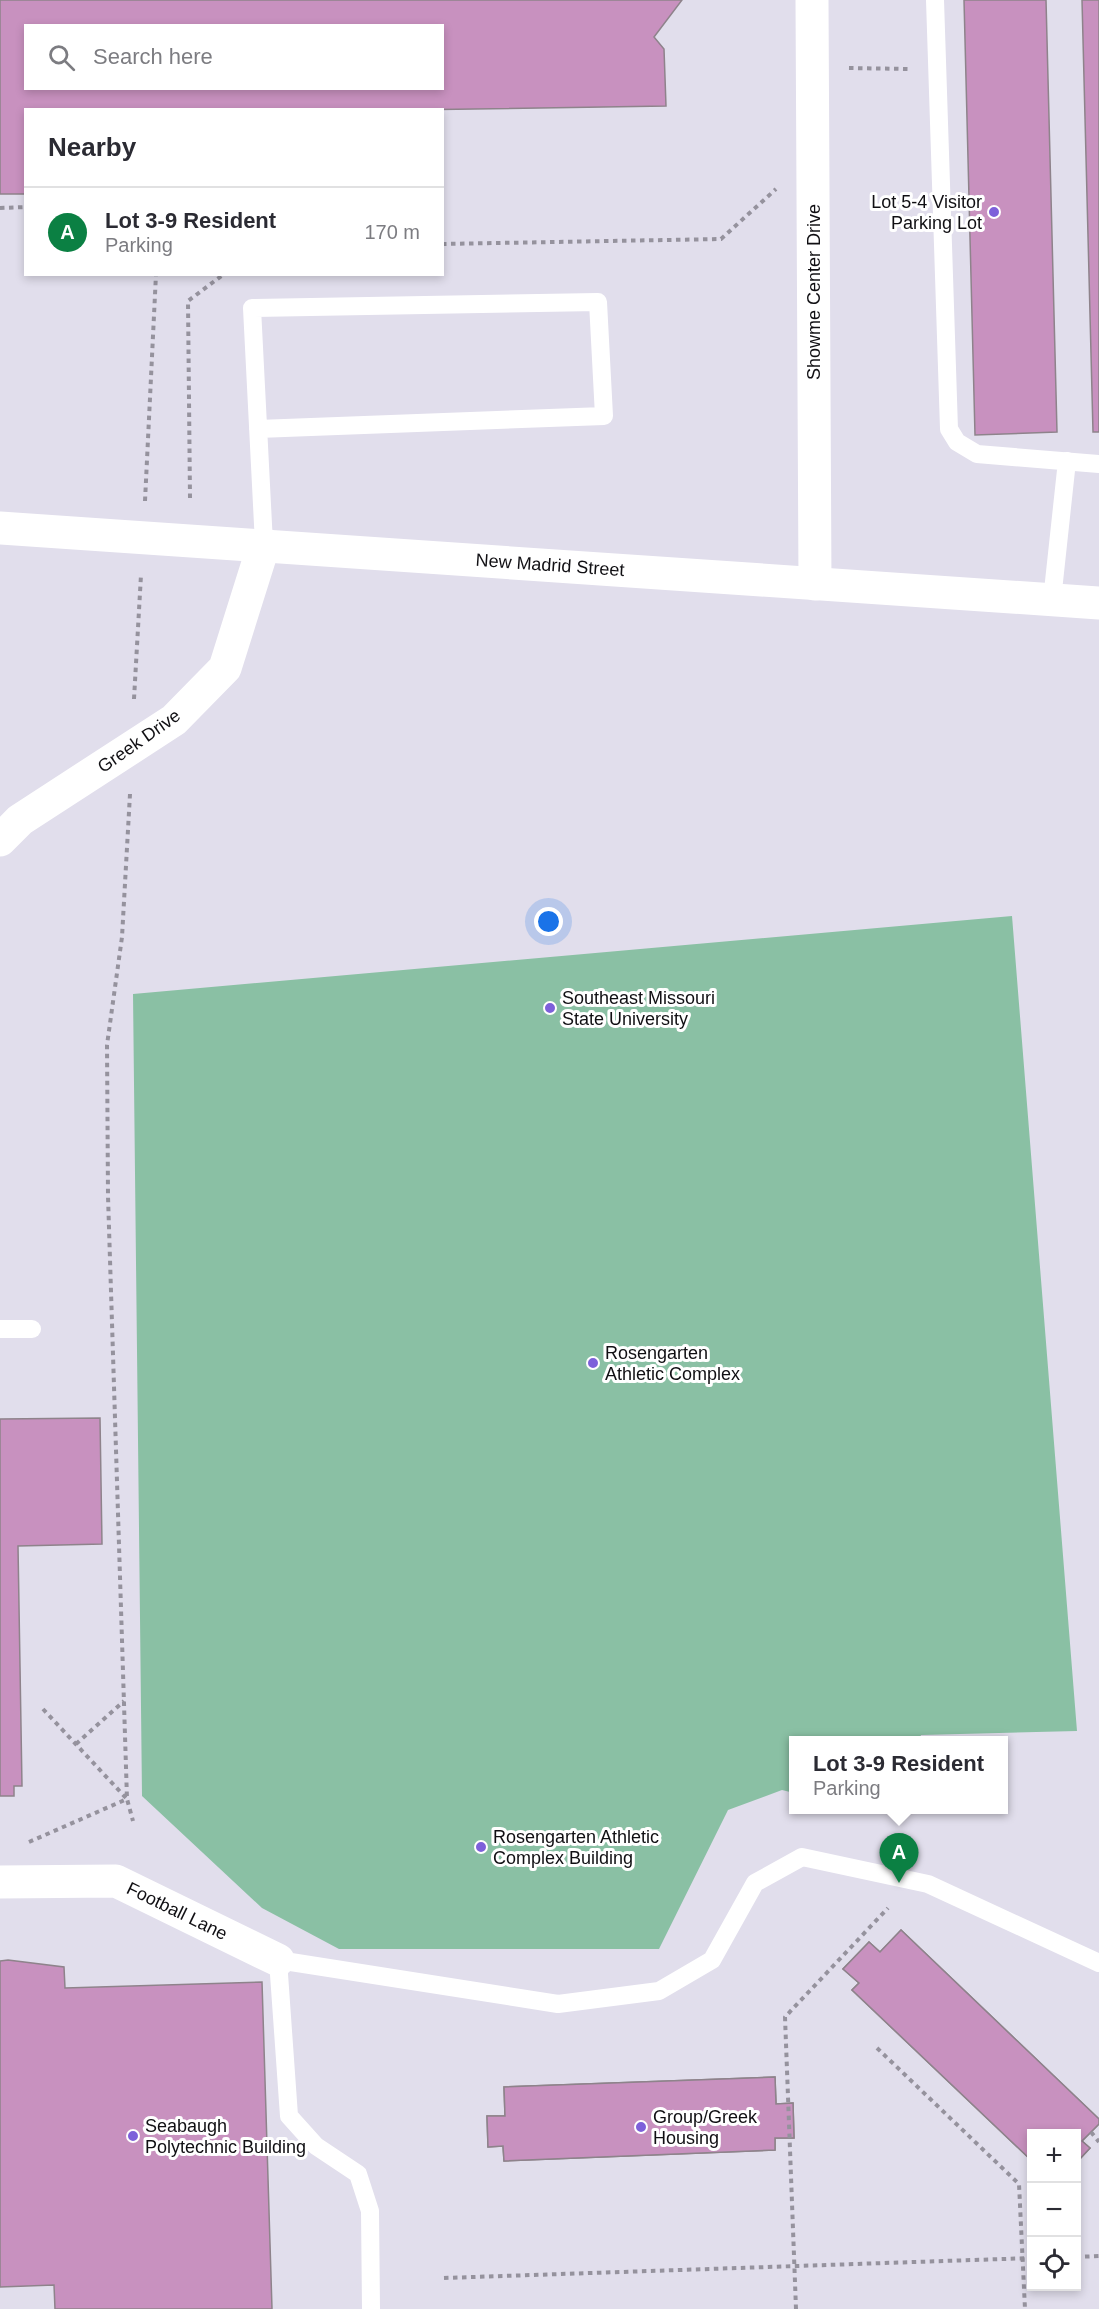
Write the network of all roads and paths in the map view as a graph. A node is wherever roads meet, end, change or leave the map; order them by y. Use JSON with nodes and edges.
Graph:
{"nodes":[{"id":1,"x":812,"y":0,"type":"edge"},
{"id":2,"x":935,"y":0,"type":"edge"},
{"id":3,"x":812,"y":67,"type":"junction"},
{"id":4,"x":937,"y":70,"type":"junction"},
{"id":5,"x":784,"y":181,"type":"dead end"},
{"id":6,"x":24,"y":207,"type":"edge"},
{"id":7,"x":0,"y":208,"type":"edge"},
{"id":8,"x":444,"y":244,"type":"edge"},
{"id":9,"x":156,"y":276,"type":"edge"},
{"id":10,"x":221,"y":276,"type":"edge"},
{"id":11,"x":258,"y":429,"type":"junction"},
{"id":12,"x":1067,"y":461,"type":"junction"},
{"id":13,"x":1099,"y":464,"type":"edge"},
{"id":14,"x":190,"y":498,"type":"dead end"},
{"id":15,"x":144,"y":511,"type":"dead end"},
{"id":16,"x":0,"y":528,"type":"edge"},
{"id":17,"x":264,"y":544,"type":"junction"},
{"id":18,"x":141,"y":570,"type":"dead end"},
{"id":19,"x":815,"y":584,"type":"junction"},
{"id":20,"x":1052,"y":600,"type":"junction"},
{"id":21,"x":1099,"y":603,"type":"edge"},
{"id":22,"x":134,"y":700,"type":"dead end"},
{"id":23,"x":130,"y":783,"type":"dead end"},
{"id":24,"x":0,"y":840,"type":"edge"},
{"id":25,"x":0,"y":1329,"type":"edge"},
{"id":26,"x":32,"y":1329,"type":"dead end"},
{"id":27,"x":124,"y":1701,"type":"junction"},
{"id":28,"x":43,"y":1709,"type":"dead end"},
{"id":29,"x":76,"y":1744,"type":"junction"},
{"id":30,"x":127,"y":1799,"type":"junction"},
{"id":31,"x":133,"y":1821,"type":"dead end"},
{"id":32,"x":23,"y":1843,"type":"dead end"},
{"id":33,"x":0,"y":1882,"type":"edge"},
{"id":34,"x":889,"y":1907,"type":"dead end"},
{"id":35,"x":278,"y":1960,"type":"junction"},
{"id":36,"x":1099,"y":1963,"type":"edge"},
{"id":37,"x":877,"y":2048,"type":"dead end"},
{"id":38,"x":1091,"y":2132,"type":"dead end"},
{"id":39,"x":1099,"y":2142,"type":"edge"},
{"id":40,"x":1099,"y":2256,"type":"edge"},
{"id":41,"x":1081,"y":2257,"type":"edge"},
{"id":42,"x":1023,"y":2258,"type":"junction"},
{"id":43,"x":1027,"y":2258,"type":"edge"},
{"id":44,"x":794,"y":2266,"type":"junction"},
{"id":45,"x":444,"y":2278,"type":"dead end"},
{"id":46,"x":371,"y":2309,"type":"edge"},
{"id":47,"x":796,"y":2309,"type":"edge"},
{"id":48,"x":1025,"y":2309,"type":"edge"}],
"edges":[{"from":1,"to":3,"type":"street","name":"Showme Center Drive"},
{"from":2,"to":4,"type":"lane"},
{"from":3,"to":4,"type":"path"},
{"from":3,"to":19,"type":"street","name":"Showme Center Drive"},
{"from":4,"to":12,"type":"lane"},
{"from":5,"to":8,"type":"path"},
{"from":6,"to":7,"type":"path"},
{"from":9,"to":15,"type":"path"},
{"from":10,"to":14,"type":"path"},
{"from":11,"to":11,"type":"lane"},
{"from":11,"to":17,"type":"lane"},
{"from":12,"to":13,"type":"lane"},
{"from":12,"to":20,"type":"lane"},
{"from":16,"to":17,"type":"street","name":"New Madrid Street"},
{"from":17,"to":19,"type":"street","name":"New Madrid Street"},
{"from":17,"to":24,"type":"street","name":"Greek Drive"},
{"from":18,"to":22,"type":"path"},
{"from":19,"to":20,"type":"street","name":"New Madrid Street"},
{"from":20,"to":21,"type":"street","name":"New Madrid Street"},
{"from":23,"to":27,"type":"path"},
{"from":25,"to":26,"type":"lane"},
{"from":27,"to":29,"type":"path"},
{"from":27,"to":30,"type":"path"},
{"from":28,"to":29,"type":"path"},
{"from":29,"to":30,"type":"path"},
{"from":30,"to":31,"type":"path"},
{"from":30,"to":32,"type":"path"},
{"from":33,"to":35,"type":"street","name":"Football Lane"},
{"from":34,"to":44,"type":"path"},
{"from":35,"to":36,"type":"lane"},
{"from":35,"to":46,"type":"lane"},
{"from":37,"to":42,"type":"path"},
{"from":38,"to":39,"type":"path"},
{"from":40,"to":41,"type":"path"},
{"from":42,"to":43,"type":"path"},
{"from":42,"to":44,"type":"path"},
{"from":42,"to":48,"type":"path"},
{"from":44,"to":45,"type":"path"},
{"from":44,"to":47,"type":"path"}]}
